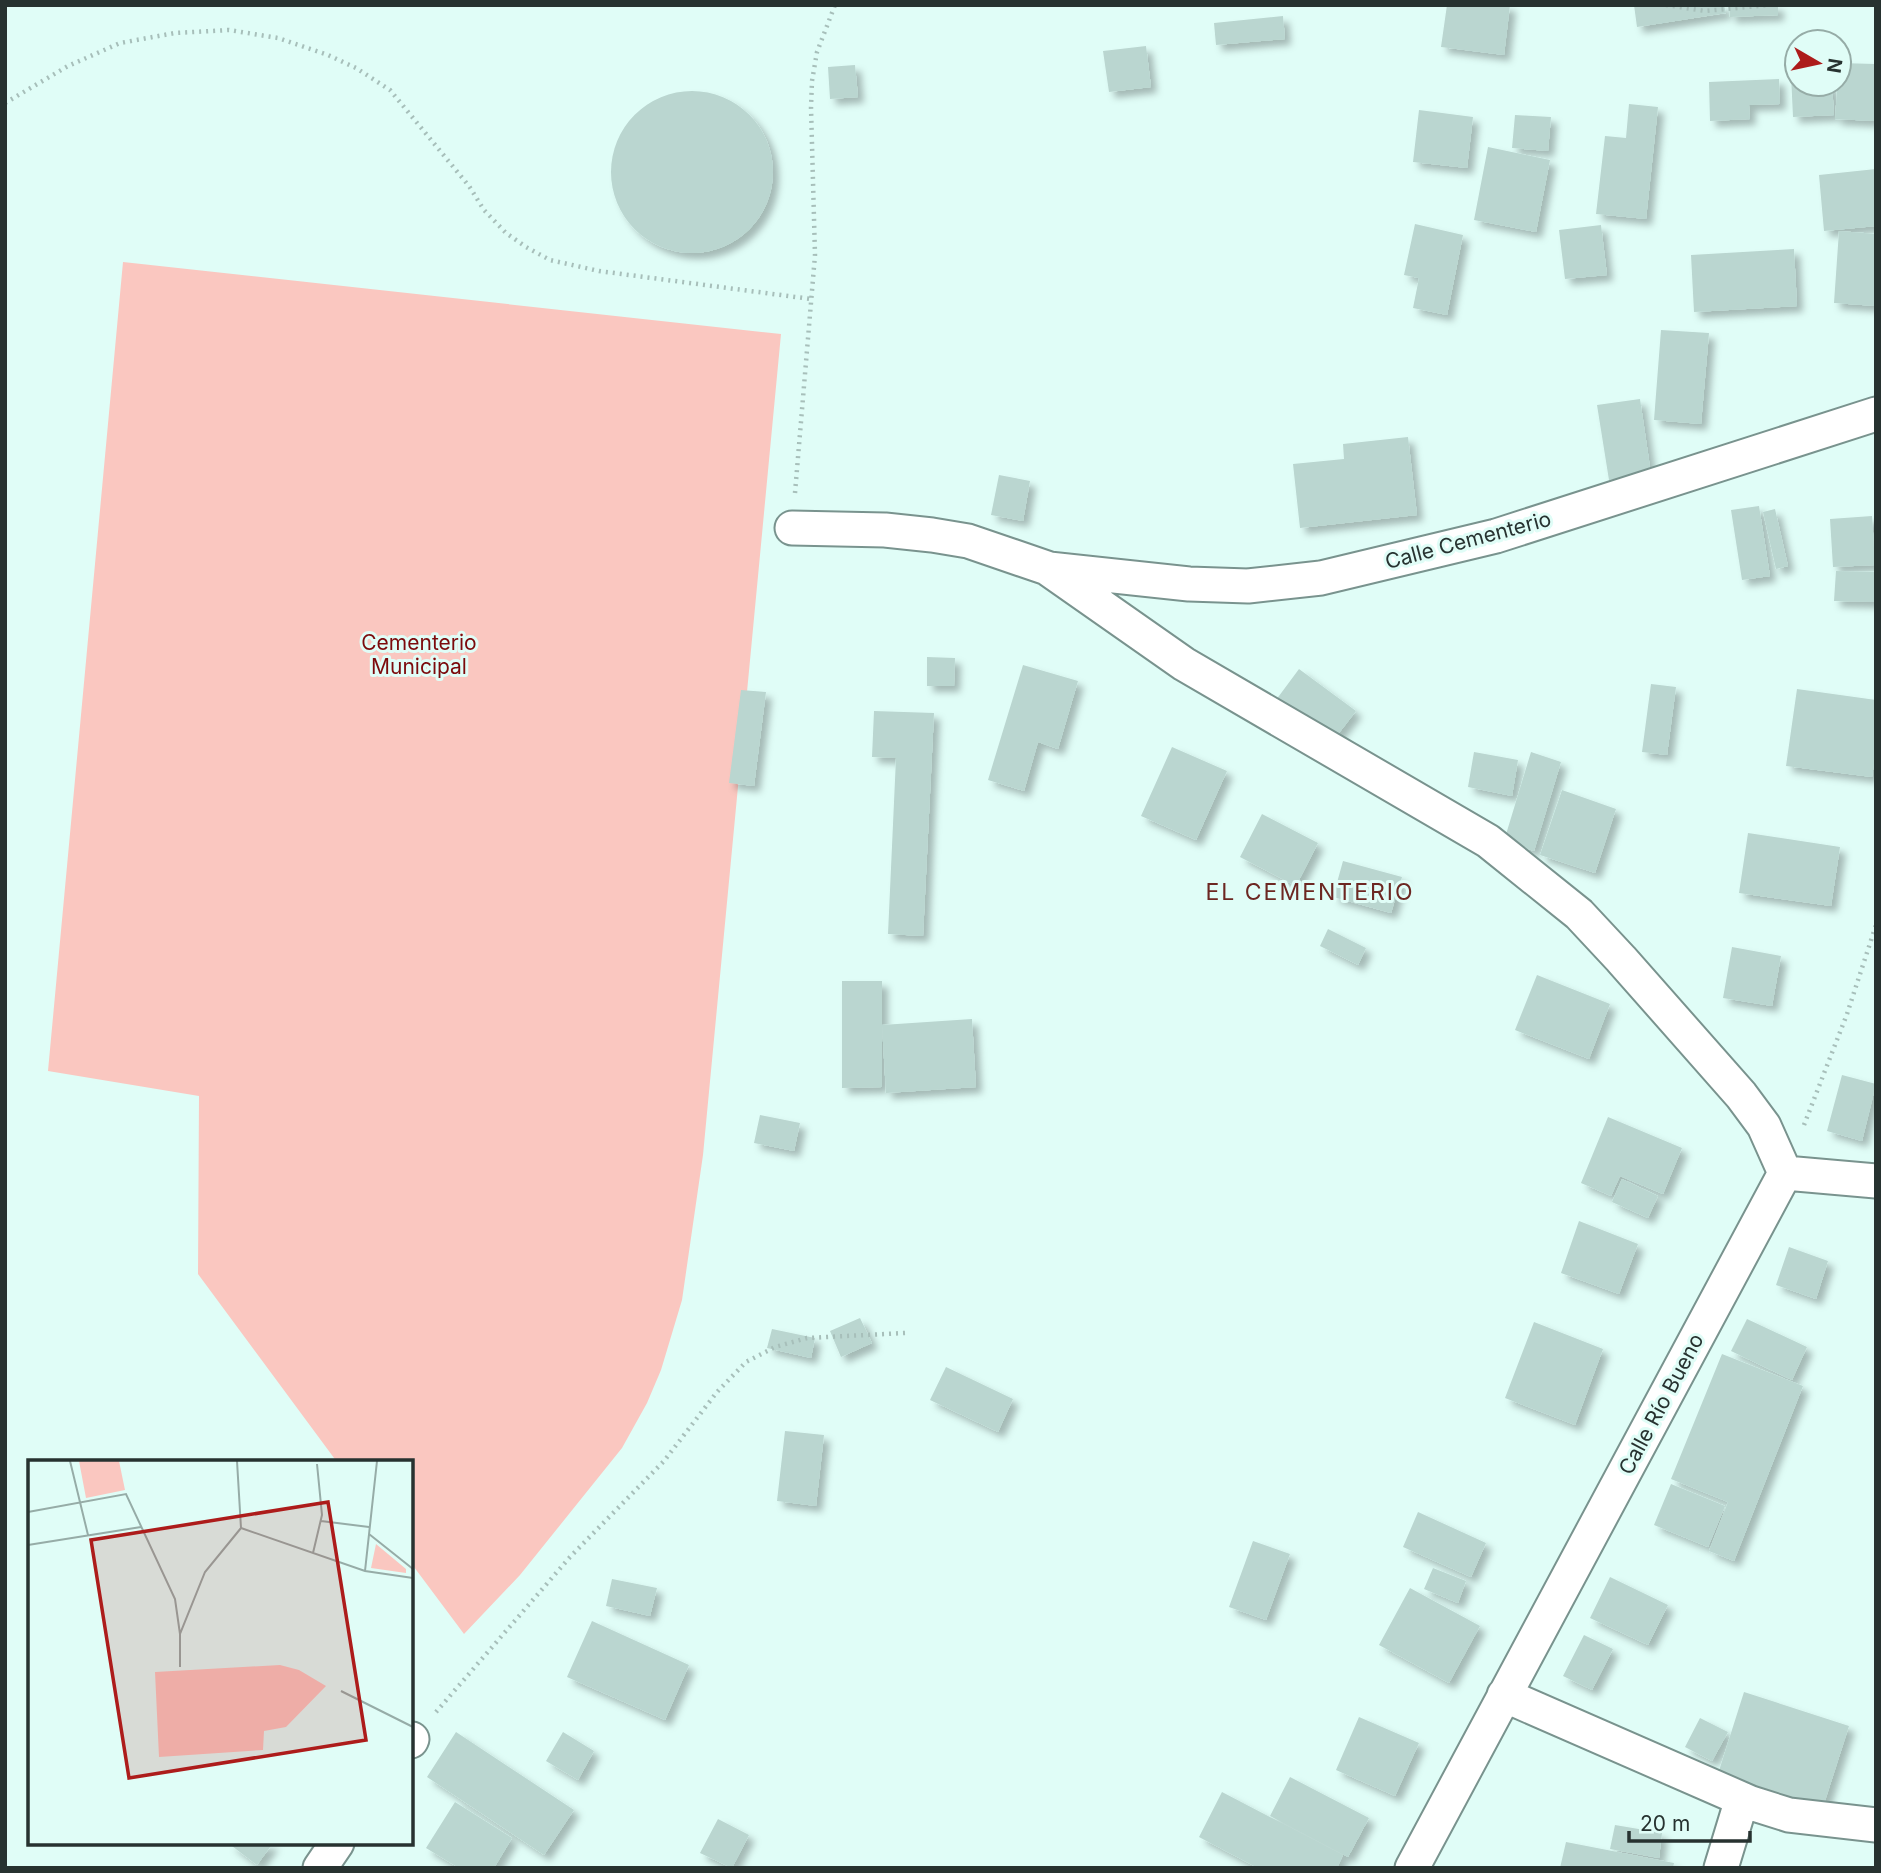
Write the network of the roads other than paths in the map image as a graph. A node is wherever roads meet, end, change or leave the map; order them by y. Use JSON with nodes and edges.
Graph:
{"nodes":[{"id":1,"x":1876,"y":414,"type":"edge"},
{"id":2,"x":792,"y":528,"type":"road end"},
{"id":3,"x":1047,"y":568,"type":"junction"},
{"id":4,"x":1785,"y":1173,"type":"junction"},
{"id":5,"x":1876,"y":1181,"type":"edge"},
{"id":6,"x":1504,"y":1695,"type":"junction"},
{"id":7,"x":1742,"y":1799,"type":"junction"},
{"id":8,"x":1876,"y":1825,"type":"edge"},
{"id":9,"x":336,"y":1845,"type":"edge"},
{"id":10,"x":320,"y":1868,"type":"edge"},
{"id":11,"x":1412,"y":1868,"type":"edge"},
{"id":12,"x":1721,"y":1868,"type":"edge"}],
"edges":[{"from":1,"to":3,"type":"street","name":"Calle Cementerio"},
{"from":2,"to":3,"type":"street"},
{"from":3,"to":4,"type":"street"},
{"from":4,"to":5,"type":"street"},
{"from":4,"to":6,"type":"street","name":"Calle Río Bueno"},
{"from":6,"to":7,"type":"street"},
{"from":6,"to":11,"type":"street","name":"Calle Río Bueno"},
{"from":7,"to":8,"type":"street"},
{"from":7,"to":12,"type":"street"},
{"from":9,"to":10,"type":"street"}]}
